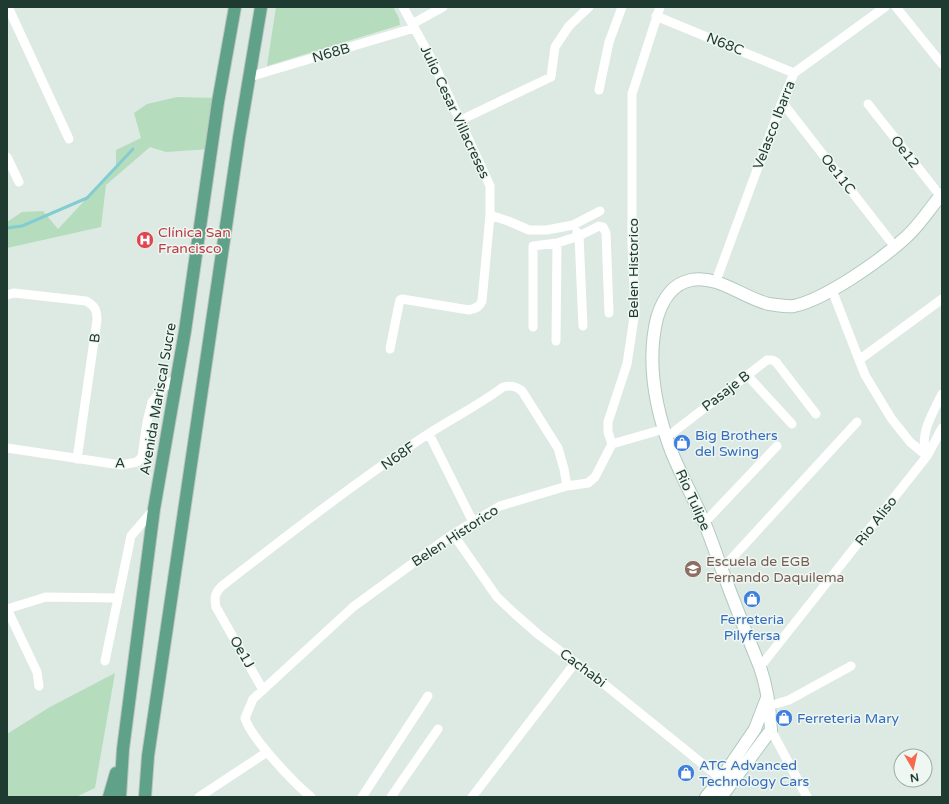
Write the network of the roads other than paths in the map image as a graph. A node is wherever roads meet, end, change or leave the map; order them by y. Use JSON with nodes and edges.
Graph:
{"nodes":[{"id":1,"x":8,"y":7,"type":"edge"},
{"id":2,"x":235,"y":7,"type":"edge"},
{"id":3,"x":261,"y":7,"type":"edge"},
{"id":4,"x":403,"y":7,"type":"edge"},
{"id":5,"x":443,"y":7,"type":"edge"},
{"id":6,"x":589,"y":7,"type":"edge"},
{"id":7,"x":622,"y":7,"type":"edge"},
{"id":8,"x":884,"y":7,"type":"edge"},
{"id":9,"x":896,"y":7,"type":"edge"},
{"id":10,"x":658,"y":11,"type":"edge"},
{"id":11,"x":413,"y":26,"type":"junction"},
{"id":12,"x":942,"y":64,"type":"edge"},
{"id":13,"x":794,"y":73,"type":"junction"},
{"id":14,"x":248,"y":77,"type":"junction"},
{"id":15,"x":599,"y":90,"type":"dead end"},
{"id":16,"x":782,"y":102,"type":"junction"},
{"id":17,"x":868,"y":104,"type":"dead end"},
{"id":18,"x":461,"y":120,"type":"junction"},
{"id":19,"x":69,"y":139,"type":"dead end"},
{"id":20,"x":7,"y":157,"type":"edge"},
{"id":21,"x":19,"y":182,"type":"dead end"},
{"id":22,"x":941,"y":196,"type":"edge"},
{"id":23,"x":600,"y":211,"type":"dead end"},
{"id":24,"x":490,"y":215,"type":"junction"},
{"id":25,"x":573,"y":226,"type":"junction"},
{"id":26,"x":579,"y":236,"type":"junction"},
{"id":27,"x":557,"y":243,"type":"junction"},
{"id":28,"x":895,"y":247,"type":"junction"},
{"id":29,"x":716,"y":281,"type":"junction"},
{"id":30,"x":832,"y":290,"type":"junction"},
{"id":31,"x":7,"y":295,"type":"edge"},
{"id":32,"x":942,"y":298,"type":"edge"},
{"id":33,"x":609,"y":313,"type":"dead end"},
{"id":34,"x":584,"y":326,"type":"dead end"},
{"id":35,"x":533,"y":327,"type":"dead end"},
{"id":36,"x":556,"y":340,"type":"dead end"},
{"id":37,"x":390,"y":349,"type":"dead end"},
{"id":38,"x":859,"y":360,"type":"junction"},
{"id":39,"x":747,"y":375,"type":"junction"},
{"id":40,"x":176,"y":378,"type":"junction"},
{"id":41,"x":942,"y":394,"type":"edge"},
{"id":42,"x":816,"y":414,"type":"dead end"},
{"id":43,"x":857,"y":422,"type":"dead end"},
{"id":44,"x":792,"y":424,"type":"dead end"},
{"id":45,"x":942,"y":428,"type":"edge"},
{"id":46,"x":665,"y":433,"type":"junction"},
{"id":47,"x":428,"y":434,"type":"junction"},
{"id":48,"x":612,"y":444,"type":"junction"},
{"id":49,"x":777,"y":446,"type":"dead end"},
{"id":50,"x":7,"y":448,"type":"edge"},
{"id":51,"x":927,"y":456,"type":"junction"},
{"id":52,"x":77,"y":459,"type":"junction"},
{"id":53,"x":567,"y":486,"type":"junction"},
{"id":54,"x":154,"y":509,"type":"junction"},
{"id":55,"x":473,"y":522,"type":"junction"},
{"id":56,"x":704,"y":522,"type":"junction"},
{"id":57,"x":453,"y":534,"type":"junction"},
{"id":58,"x":722,"y":570,"type":"junction"},
{"id":59,"x":117,"y":598,"type":"junction"},
{"id":60,"x":7,"y":609,"type":"edge"},
{"id":61,"x":220,"y":615,"type":"joint"},
{"id":62,"x":105,"y":661,"type":"dead end"},
{"id":63,"x":575,"y":663,"type":"junction"},
{"id":64,"x":851,"y":666,"type":"dead end"},
{"id":65,"x":760,"y":667,"type":"junction"},
{"id":66,"x":39,"y":686,"type":"dead end"},
{"id":67,"x":264,"y":690,"type":"junction"},
{"id":68,"x":428,"y":696,"type":"dead end"},
{"id":69,"x":768,"y":702,"type":"junction"},
{"id":70,"x":438,"y":729,"type":"dead end"},
{"id":71,"x":771,"y":730,"type":"junction"},
{"id":72,"x":123,"y":749,"type":"junction"},
{"id":73,"x":267,"y":752,"type":"junction"},
{"id":74,"x":148,"y":756,"type":"junction"},
{"id":75,"x":726,"y":782,"type":"junction"},
{"id":76,"x":109,"y":797,"type":"edge"},
{"id":77,"x":120,"y":797,"type":"edge"},
{"id":78,"x":145,"y":797,"type":"edge"},
{"id":79,"x":151,"y":797,"type":"edge"},
{"id":80,"x":199,"y":797,"type":"edge"},
{"id":81,"x":312,"y":797,"type":"edge"},
{"id":82,"x":362,"y":797,"type":"edge"},
{"id":83,"x":391,"y":797,"type":"edge"},
{"id":84,"x":472,"y":797,"type":"edge"},
{"id":85,"x":706,"y":797,"type":"edge"},
{"id":86,"x":721,"y":797,"type":"edge"},
{"id":87,"x":807,"y":797,"type":"edge"}],
"edges":[{"from":1,"to":19,"type":"street"},
{"from":2,"to":40,"type":"main road","name":"Avenida Mariscal Sucre"},
{"from":3,"to":14,"type":"main road"},
{"from":4,"to":11,"type":"street","name":"Julio Cesar Villacreses"},
{"from":5,"to":11,"type":"street","name":"N68B"},
{"from":6,"to":18,"type":"street"},
{"from":7,"to":15,"type":"street"},
{"from":8,"to":13,"type":"street","name":"Velasco Ibarra"},
{"from":9,"to":12,"type":"street"},
{"from":10,"to":13,"type":"street","name":"N68C"},
{"from":10,"to":48,"type":"street","name":"Belen Historico"},
{"from":11,"to":14,"type":"street","name":"N68B"},
{"from":11,"to":18,"type":"street","name":"Julio Cesar Villacreses"},
{"from":13,"to":16,"type":"street","name":"Velasco Ibarra"},
{"from":14,"to":74,"type":"main road"},
{"from":16,"to":28,"type":"street","name":"Oe11C"},
{"from":16,"to":29,"type":"street","name":"Velasco Ibarra"},
{"from":17,"to":22,"type":"street","name":"Oe12"},
{"from":18,"to":24,"type":"street","name":"Julio Cesar Villacreses"},
{"from":20,"to":21,"type":"street"},
{"from":22,"to":28,"type":"main road","name":"Rio Tulipe"},
{"from":23,"to":25,"type":"street"},
{"from":24,"to":25,"type":"street"},
{"from":24,"to":37,"type":"street","name":"Julio Cesar Villacreses"},
{"from":25,"to":26,"type":"street"},
{"from":26,"to":27,"type":"street"},
{"from":26,"to":33,"type":"street"},
{"from":26,"to":34,"type":"street"},
{"from":27,"to":35,"type":"street"},
{"from":27,"to":36,"type":"street"},
{"from":28,"to":30,"type":"main road","name":"Rio Tulipe"},
{"from":29,"to":30,"type":"main road","name":"Rio Tulipe"},
{"from":29,"to":46,"type":"main road","name":"Rio Tulipe"},
{"from":30,"to":38,"type":"street"},
{"from":31,"to":52,"type":"street","name":"B"},
{"from":32,"to":38,"type":"street"},
{"from":38,"to":51,"type":"street"},
{"from":39,"to":42,"type":"street","name":"Pasaje B"},
{"from":39,"to":44,"type":"street"},
{"from":39,"to":46,"type":"street","name":"Pasaje B"},
{"from":40,"to":52,"type":"street","name":"A"},
{"from":40,"to":54,"type":"main road","name":"Avenida Mariscal Sucre"},
{"from":41,"to":51,"type":"street"},
{"from":43,"to":58,"type":"street"},
{"from":45,"to":51,"type":"street","name":"Rio Aliso"},
{"from":46,"to":48,"type":"street"},
{"from":46,"to":56,"type":"main road","name":"Rio Tulipe"},
{"from":47,"to":53,"type":"street","name":"N68F"},
{"from":47,"to":55,"type":"street"},
{"from":47,"to":61,"type":"street","name":"N68F"},
{"from":48,"to":53,"type":"street","name":"Belen Historico"},
{"from":49,"to":56,"type":"street"},
{"from":50,"to":52,"type":"street","name":"A"},
{"from":51,"to":65,"type":"street","name":"Rio Aliso"},
{"from":53,"to":55,"type":"street","name":"Belen Historico"},
{"from":54,"to":59,"type":"street"},
{"from":54,"to":72,"type":"main road","name":"Avenida Mariscal Sucre"},
{"from":55,"to":57,"type":"street","name":"Belen Historico"},
{"from":56,"to":58,"type":"main road","name":"Rio Tulipe"},
{"from":57,"to":63,"type":"street","name":"Cachabi"},
{"from":57,"to":67,"type":"street","name":"Belen Historico"},
{"from":58,"to":65,"type":"main road","name":"Rio Tulipe"},
{"from":59,"to":60,"type":"street"},
{"from":59,"to":62,"type":"street"},
{"from":60,"to":66,"type":"street"},
{"from":61,"to":67,"type":"street","name":"Oe1J"},
{"from":63,"to":75,"type":"street","name":"Cachabi"},
{"from":63,"to":84,"type":"street"},
{"from":64,"to":69,"type":"street"},
{"from":65,"to":69,"type":"main road","name":"Rio Tulipe"},
{"from":67,"to":73,"type":"street","name":"Belen Historico"},
{"from":68,"to":82,"type":"street"},
{"from":69,"to":71,"type":"main road","name":"Rio Tulipe"},
{"from":69,"to":75,"type":"main road"},
{"from":70,"to":83,"type":"street"},
{"from":71,"to":75,"type":"main road"},
{"from":71,"to":87,"type":"street","name":"Rio Tulipe"},
{"from":72,"to":76,"type":"main road"},
{"from":72,"to":77,"type":"main road","name":"Avenida Mariscal Sucre"},
{"from":73,"to":80,"type":"street"},
{"from":73,"to":81,"type":"street"},
{"from":74,"to":78,"type":"main road"},
{"from":74,"to":79,"type":"main road"},
{"from":75,"to":85,"type":"main road"},
{"from":75,"to":86,"type":"main road"}]}
